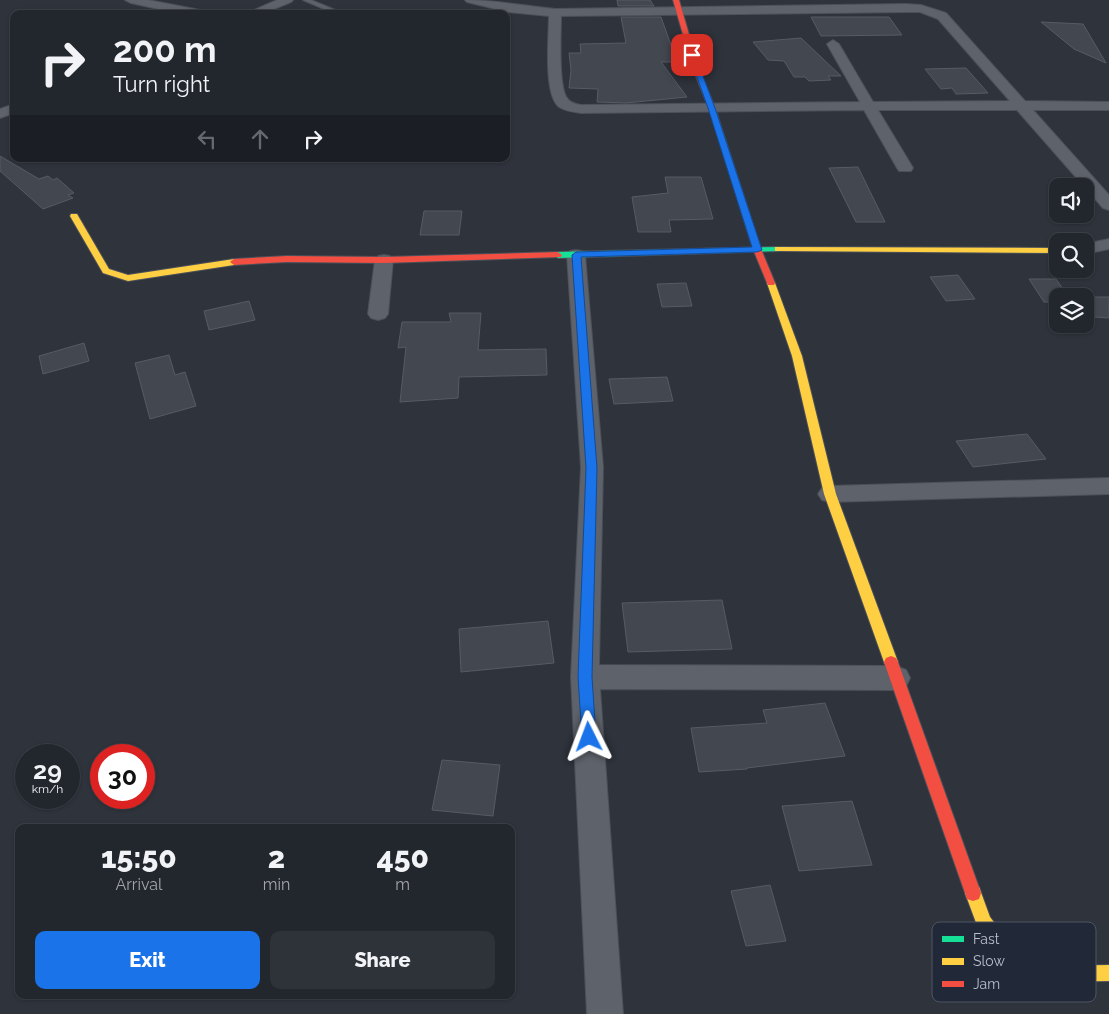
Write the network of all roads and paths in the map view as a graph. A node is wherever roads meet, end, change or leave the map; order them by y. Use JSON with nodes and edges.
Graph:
{"nodes":[{"id":1,"x":131,"y":0,"type":"edge"},
{"id":2,"x":287,"y":0,"type":"edge"},
{"id":3,"x":306,"y":0,"type":"edge"},
{"id":4,"x":470,"y":0,"type":"edge"},
{"id":5,"x":678,"y":6,"type":"edge"},
{"id":6,"x":180,"y":10,"type":"edge"},
{"id":7,"x":261,"y":10,"type":"edge"},
{"id":8,"x":332,"y":10,"type":"edge"},
{"id":9,"x":555,"y":13,"type":"junction"},
{"id":10,"x":833,"y":44,"type":"dead end"},
{"id":11,"x":1021,"y":105,"type":"junction"},
{"id":12,"x":870,"y":106,"type":"junction"},
{"id":13,"x":1109,"y":106,"type":"edge"},
{"id":14,"x":712,"y":108,"type":"junction"},
{"id":15,"x":905,"y":168,"type":"dead end"},
{"id":16,"x":1109,"y":205,"type":"edge"},
{"id":17,"x":74,"y":216,"type":"dead end"},
{"id":18,"x":1109,"y":244,"type":"edge"},
{"id":19,"x":1094,"y":247,"type":"edge"},
{"id":20,"x":757,"y":250,"type":"junction"},
{"id":21,"x":1049,"y":251,"type":"edge"},
{"id":22,"x":576,"y":255,"type":"junction"},
{"id":23,"x":384,"y":260,"type":"junction"},
{"id":24,"x":378,"y":314,"type":"dead end"},
{"id":25,"x":1109,"y":486,"type":"edge"},
{"id":26,"x":830,"y":494,"type":"junction"},
{"id":27,"x":585,"y":677,"type":"junction"},
{"id":28,"x":896,"y":678,"type":"junction"},
{"id":29,"x":984,"y":922,"type":"edge"},
{"id":30,"x":1096,"y":973,"type":"edge"},
{"id":31,"x":1109,"y":973,"type":"edge"},
{"id":32,"x":605,"y":1014,"type":"edge"}],
"edges":[{"from":1,"to":6,"type":"street"},
{"from":2,"to":7,"type":"street"},
{"from":3,"to":8,"type":"lane"},
{"from":4,"to":9,"type":"street"},
{"from":5,"to":9,"type":"street"},
{"from":5,"to":11,"type":"street"},
{"from":5,"to":14,"type":"street"},
{"from":9,"to":14,"type":"street"},
{"from":10,"to":12,"type":"street"},
{"from":11,"to":12,"type":"street"},
{"from":11,"to":13,"type":"street"},
{"from":11,"to":16,"type":"street"},
{"from":12,"to":14,"type":"street"},
{"from":12,"to":15,"type":"street"},
{"from":14,"to":20,"type":"street"},
{"from":17,"to":23,"type":"street"},
{"from":18,"to":19,"type":"street"},
{"from":20,"to":21,"type":"street"},
{"from":20,"to":22,"type":"street"},
{"from":20,"to":26,"type":"street"},
{"from":22,"to":23,"type":"street"},
{"from":22,"to":27,"type":"street"},
{"from":23,"to":24,"type":"street"},
{"from":25,"to":26,"type":"street"},
{"from":26,"to":28,"type":"street"},
{"from":27,"to":28,"type":"street"},
{"from":27,"to":32,"type":"street"},
{"from":28,"to":29,"type":"street"},
{"from":30,"to":31,"type":"street"}]}
